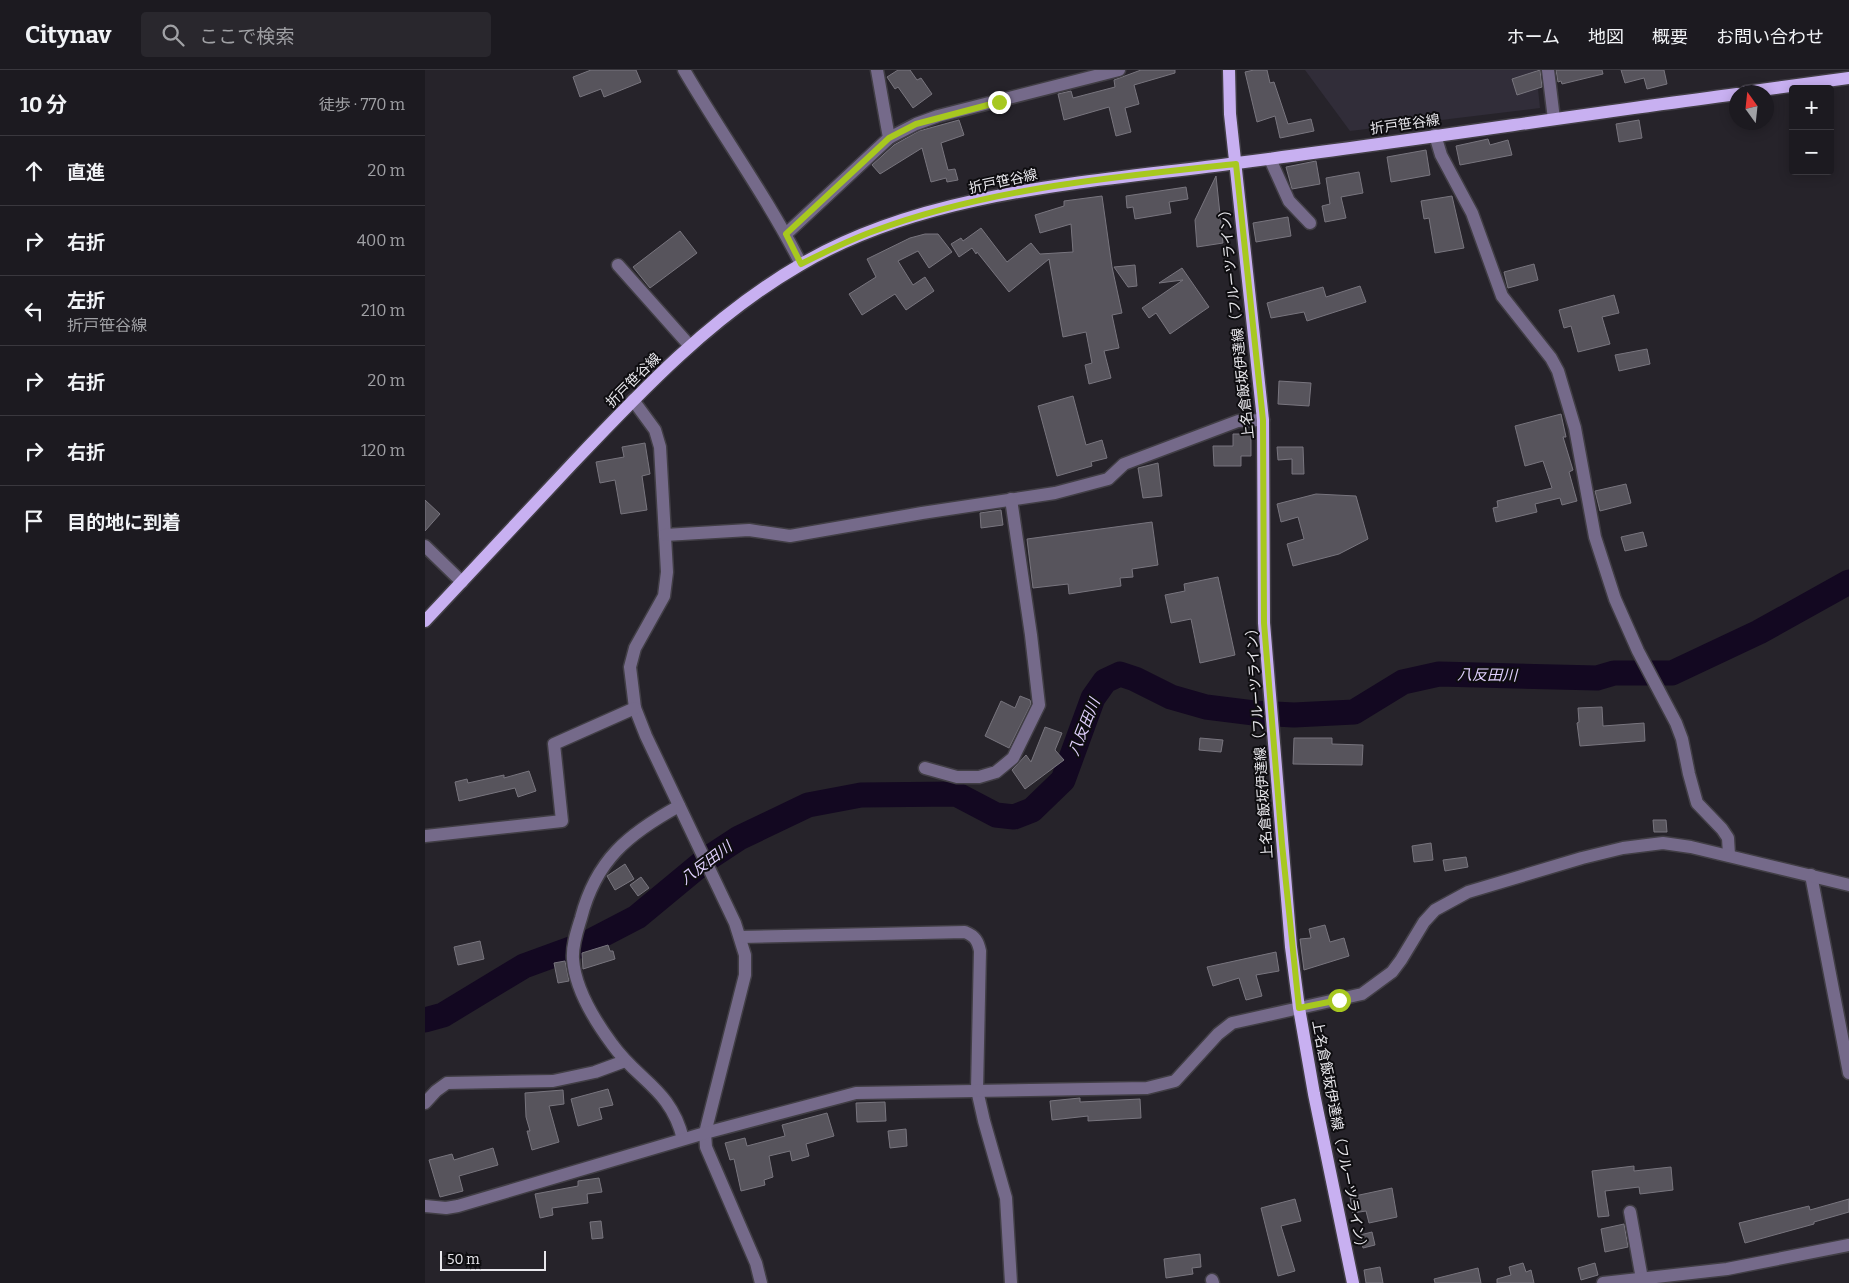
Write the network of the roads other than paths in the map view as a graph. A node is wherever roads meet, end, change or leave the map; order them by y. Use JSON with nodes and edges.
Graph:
{"nodes":[{"id":1,"x":684,"y":70,"type":"edge"},
{"id":2,"x":877,"y":70,"type":"edge"},
{"id":3,"x":1119,"y":70,"type":"edge"},
{"id":4,"x":1229,"y":70,"type":"edge"},
{"id":5,"x":1548,"y":70,"type":"edge"},
{"id":6,"x":1849,"y":78,"type":"edge"},
{"id":7,"x":1774,"y":88,"type":"edge"},
{"id":8,"x":1729,"y":95,"type":"edge"},
{"id":9,"x":1554,"y":118,"type":"junction"},
{"id":10,"x":1435,"y":135,"type":"junction"},
{"id":11,"x":889,"y":138,"type":"junction"},
{"id":12,"x":1270,"y":159,"type":"junction"},
{"id":13,"x":1236,"y":164,"type":"junction"},
{"id":14,"x":1311,"y":223,"type":"dead end"},
{"id":15,"x":786,"y":234,"type":"junction"},
{"id":16,"x":801,"y":264,"type":"junction"},
{"id":17,"x":618,"y":265,"type":"dead end"},
{"id":18,"x":690,"y":346,"type":"junction"},
{"id":19,"x":633,"y":400,"type":"junction"},
{"id":20,"x":1263,"y":420,"type":"junction"},
{"id":21,"x":1011,"y":499,"type":"junction"},
{"id":22,"x":665,"y":535,"type":"junction"},
{"id":23,"x":425,"y":546,"type":"edge"},
{"id":24,"x":462,"y":582,"type":"junction"},
{"id":25,"x":425,"y":621,"type":"edge"},
{"id":26,"x":635,"y":708,"type":"junction"},
{"id":27,"x":925,"y":768,"type":"dead end"},
{"id":28,"x":679,"y":806,"type":"junction"},
{"id":29,"x":425,"y":836,"type":"edge"},
{"id":30,"x":1729,"y":855,"type":"junction"},
{"id":31,"x":1811,"y":874,"type":"junction"},
{"id":32,"x":1849,"y":885,"type":"edge"},
{"id":33,"x":740,"y":936,"type":"junction"},
{"id":34,"x":1299,"y":1008,"type":"junction"},
{"id":35,"x":625,"y":1062,"type":"junction"},
{"id":36,"x":1849,"y":1073,"type":"edge"},
{"id":37,"x":977,"y":1090,"type":"junction"},
{"id":38,"x":425,"y":1103,"type":"edge"},
{"id":39,"x":705,"y":1132,"type":"junction"},
{"id":40,"x":683,"y":1139,"type":"junction"},
{"id":41,"x":425,"y":1206,"type":"edge"},
{"id":42,"x":1630,"y":1212,"type":"dead end"},
{"id":43,"x":1849,"y":1245,"type":"edge"},
{"id":44,"x":1642,"y":1279,"type":"junction"},
{"id":45,"x":761,"y":1283,"type":"edge"},
{"id":46,"x":1011,"y":1283,"type":"edge"},
{"id":47,"x":1353,"y":1283,"type":"edge"},
{"id":48,"x":1603,"y":1283,"type":"edge"}],
"edges":[{"from":1,"to":15,"type":"street"},
{"from":2,"to":11,"type":"street"},
{"from":3,"to":11,"type":"street"},
{"from":4,"to":13,"type":"main road","name":"上名倉飯坂伊達線（フルーツライン）"},
{"from":5,"to":9,"type":"street"},
{"from":6,"to":7,"type":"main road"},
{"from":8,"to":9,"type":"main road","name":"折戸笹谷線"},
{"from":9,"to":10,"type":"main road","name":"折戸笹谷線"},
{"from":10,"to":12,"type":"main road","name":"折戸笹谷線"},
{"from":10,"to":30,"type":"street"},
{"from":11,"to":15,"type":"street"},
{"from":12,"to":13,"type":"main road","name":"折戸笹谷線"},
{"from":12,"to":14,"type":"street"},
{"from":13,"to":16,"type":"main road","name":"折戸笹谷線"},
{"from":13,"to":20,"type":"main road","name":"上名倉飯坂伊達線（フルーツライン）"},
{"from":15,"to":16,"type":"street"},
{"from":16,"to":18,"type":"main road","name":"折戸笹谷線"},
{"from":17,"to":18,"type":"street"},
{"from":18,"to":19,"type":"main road","name":"折戸笹谷線"},
{"from":19,"to":22,"type":"street"},
{"from":19,"to":24,"type":"main road","name":"折戸笹谷線"},
{"from":20,"to":21,"type":"street"},
{"from":20,"to":34,"type":"main road","name":"上名倉飯坂伊達線（フルーツライン）"},
{"from":21,"to":22,"type":"street"},
{"from":21,"to":27,"type":"street"},
{"from":22,"to":26,"type":"street"},
{"from":23,"to":24,"type":"street"},
{"from":24,"to":25,"type":"main road","name":"折戸笹谷線"},
{"from":26,"to":28,"type":"street"},
{"from":26,"to":29,"type":"street"},
{"from":28,"to":33,"type":"street"},
{"from":28,"to":35,"type":"street"},
{"from":30,"to":31,"type":"street"},
{"from":30,"to":34,"type":"street"},
{"from":31,"to":32,"type":"street"},
{"from":31,"to":36,"type":"street"},
{"from":33,"to":37,"type":"street"},
{"from":33,"to":39,"type":"street"},
{"from":34,"to":37,"type":"street"},
{"from":34,"to":47,"type":"main road","name":"上名倉飯坂伊達線（フルーツライン）"},
{"from":35,"to":38,"type":"street"},
{"from":35,"to":40,"type":"street"},
{"from":37,"to":39,"type":"street"},
{"from":37,"to":46,"type":"street"},
{"from":39,"to":40,"type":"street"},
{"from":39,"to":45,"type":"street"},
{"from":40,"to":41,"type":"street"},
{"from":42,"to":44,"type":"street"},
{"from":43,"to":44,"type":"street"},
{"from":44,"to":48,"type":"street"}]}
